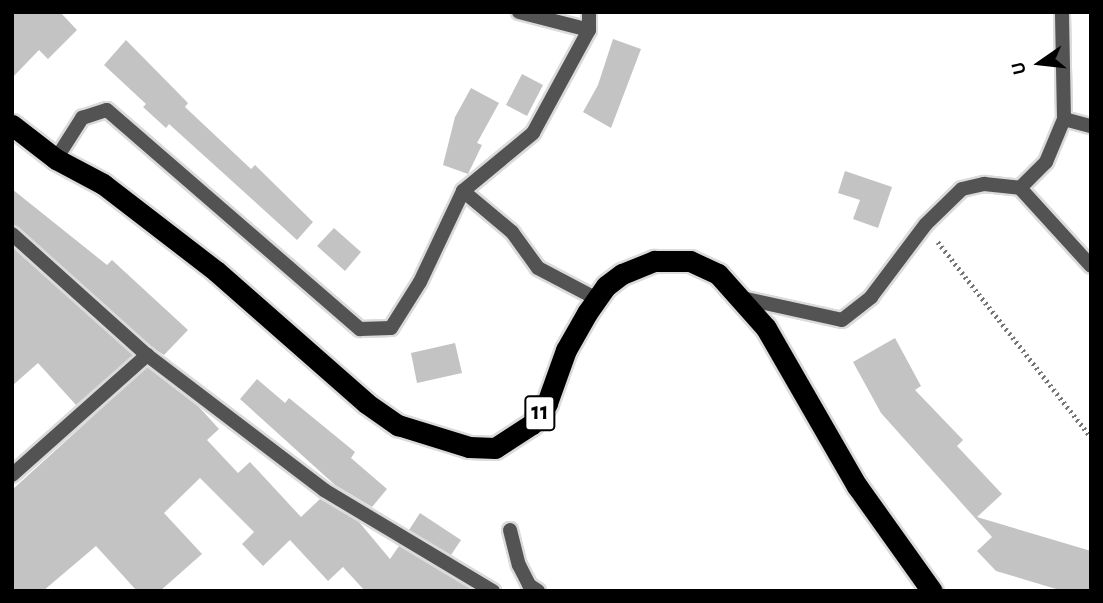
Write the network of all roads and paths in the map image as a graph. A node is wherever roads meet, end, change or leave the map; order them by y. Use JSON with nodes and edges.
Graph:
{"nodes":[{"id":1,"x":519,"y":12,"type":"edge"},
{"id":2,"x":589,"y":12,"type":"edge"},
{"id":3,"x":1062,"y":12,"type":"edge"},
{"id":4,"x":589,"y":30,"type":"junction"},
{"id":5,"x":1064,"y":119,"type":"junction"},
{"id":6,"x":12,"y":125,"type":"edge"},
{"id":7,"x":1091,"y":126,"type":"edge"},
{"id":8,"x":57,"y":159,"type":"junction"},
{"id":9,"x":1020,"y":188,"type":"junction"},
{"id":10,"x":463,"y":191,"type":"junction"},
{"id":11,"x":926,"y":224,"type":"junction"},
{"id":12,"x":12,"y":234,"type":"edge"},
{"id":13,"x":1091,"y":266,"type":"edge"},
{"id":14,"x":742,"y":298,"type":"junction"},
{"id":15,"x":599,"y":300,"type":"junction"},
{"id":16,"x":147,"y":355,"type":"junction"},
{"id":17,"x":1091,"y":437,"type":"edge"},
{"id":18,"x":12,"y":475,"type":"edge"},
{"id":19,"x":510,"y":530,"type":"dead end"},
{"id":20,"x":493,"y":591,"type":"edge"},
{"id":21,"x":538,"y":591,"type":"edge"},
{"id":22,"x":932,"y":591,"type":"edge"}],
"edges":[{"from":1,"to":4,"type":"street"},
{"from":2,"to":4,"type":"street"},
{"from":3,"to":5,"type":"street"},
{"from":4,"to":10,"type":"street"},
{"from":5,"to":7,"type":"street"},
{"from":5,"to":9,"type":"street"},
{"from":6,"to":8,"type":"highway","number":"11"},
{"from":8,"to":10,"type":"street"},
{"from":8,"to":15,"type":"highway","number":"11"},
{"from":9,"to":11,"type":"street"},
{"from":9,"to":13,"type":"street"},
{"from":10,"to":15,"type":"street"},
{"from":11,"to":14,"type":"street"},
{"from":11,"to":17,"type":"path"},
{"from":12,"to":16,"type":"street"},
{"from":14,"to":15,"type":"highway","number":"11"},
{"from":14,"to":22,"type":"highway","number":"11"},
{"from":16,"to":18,"type":"street"},
{"from":16,"to":20,"type":"street"},
{"from":19,"to":21,"type":"street"}]}
